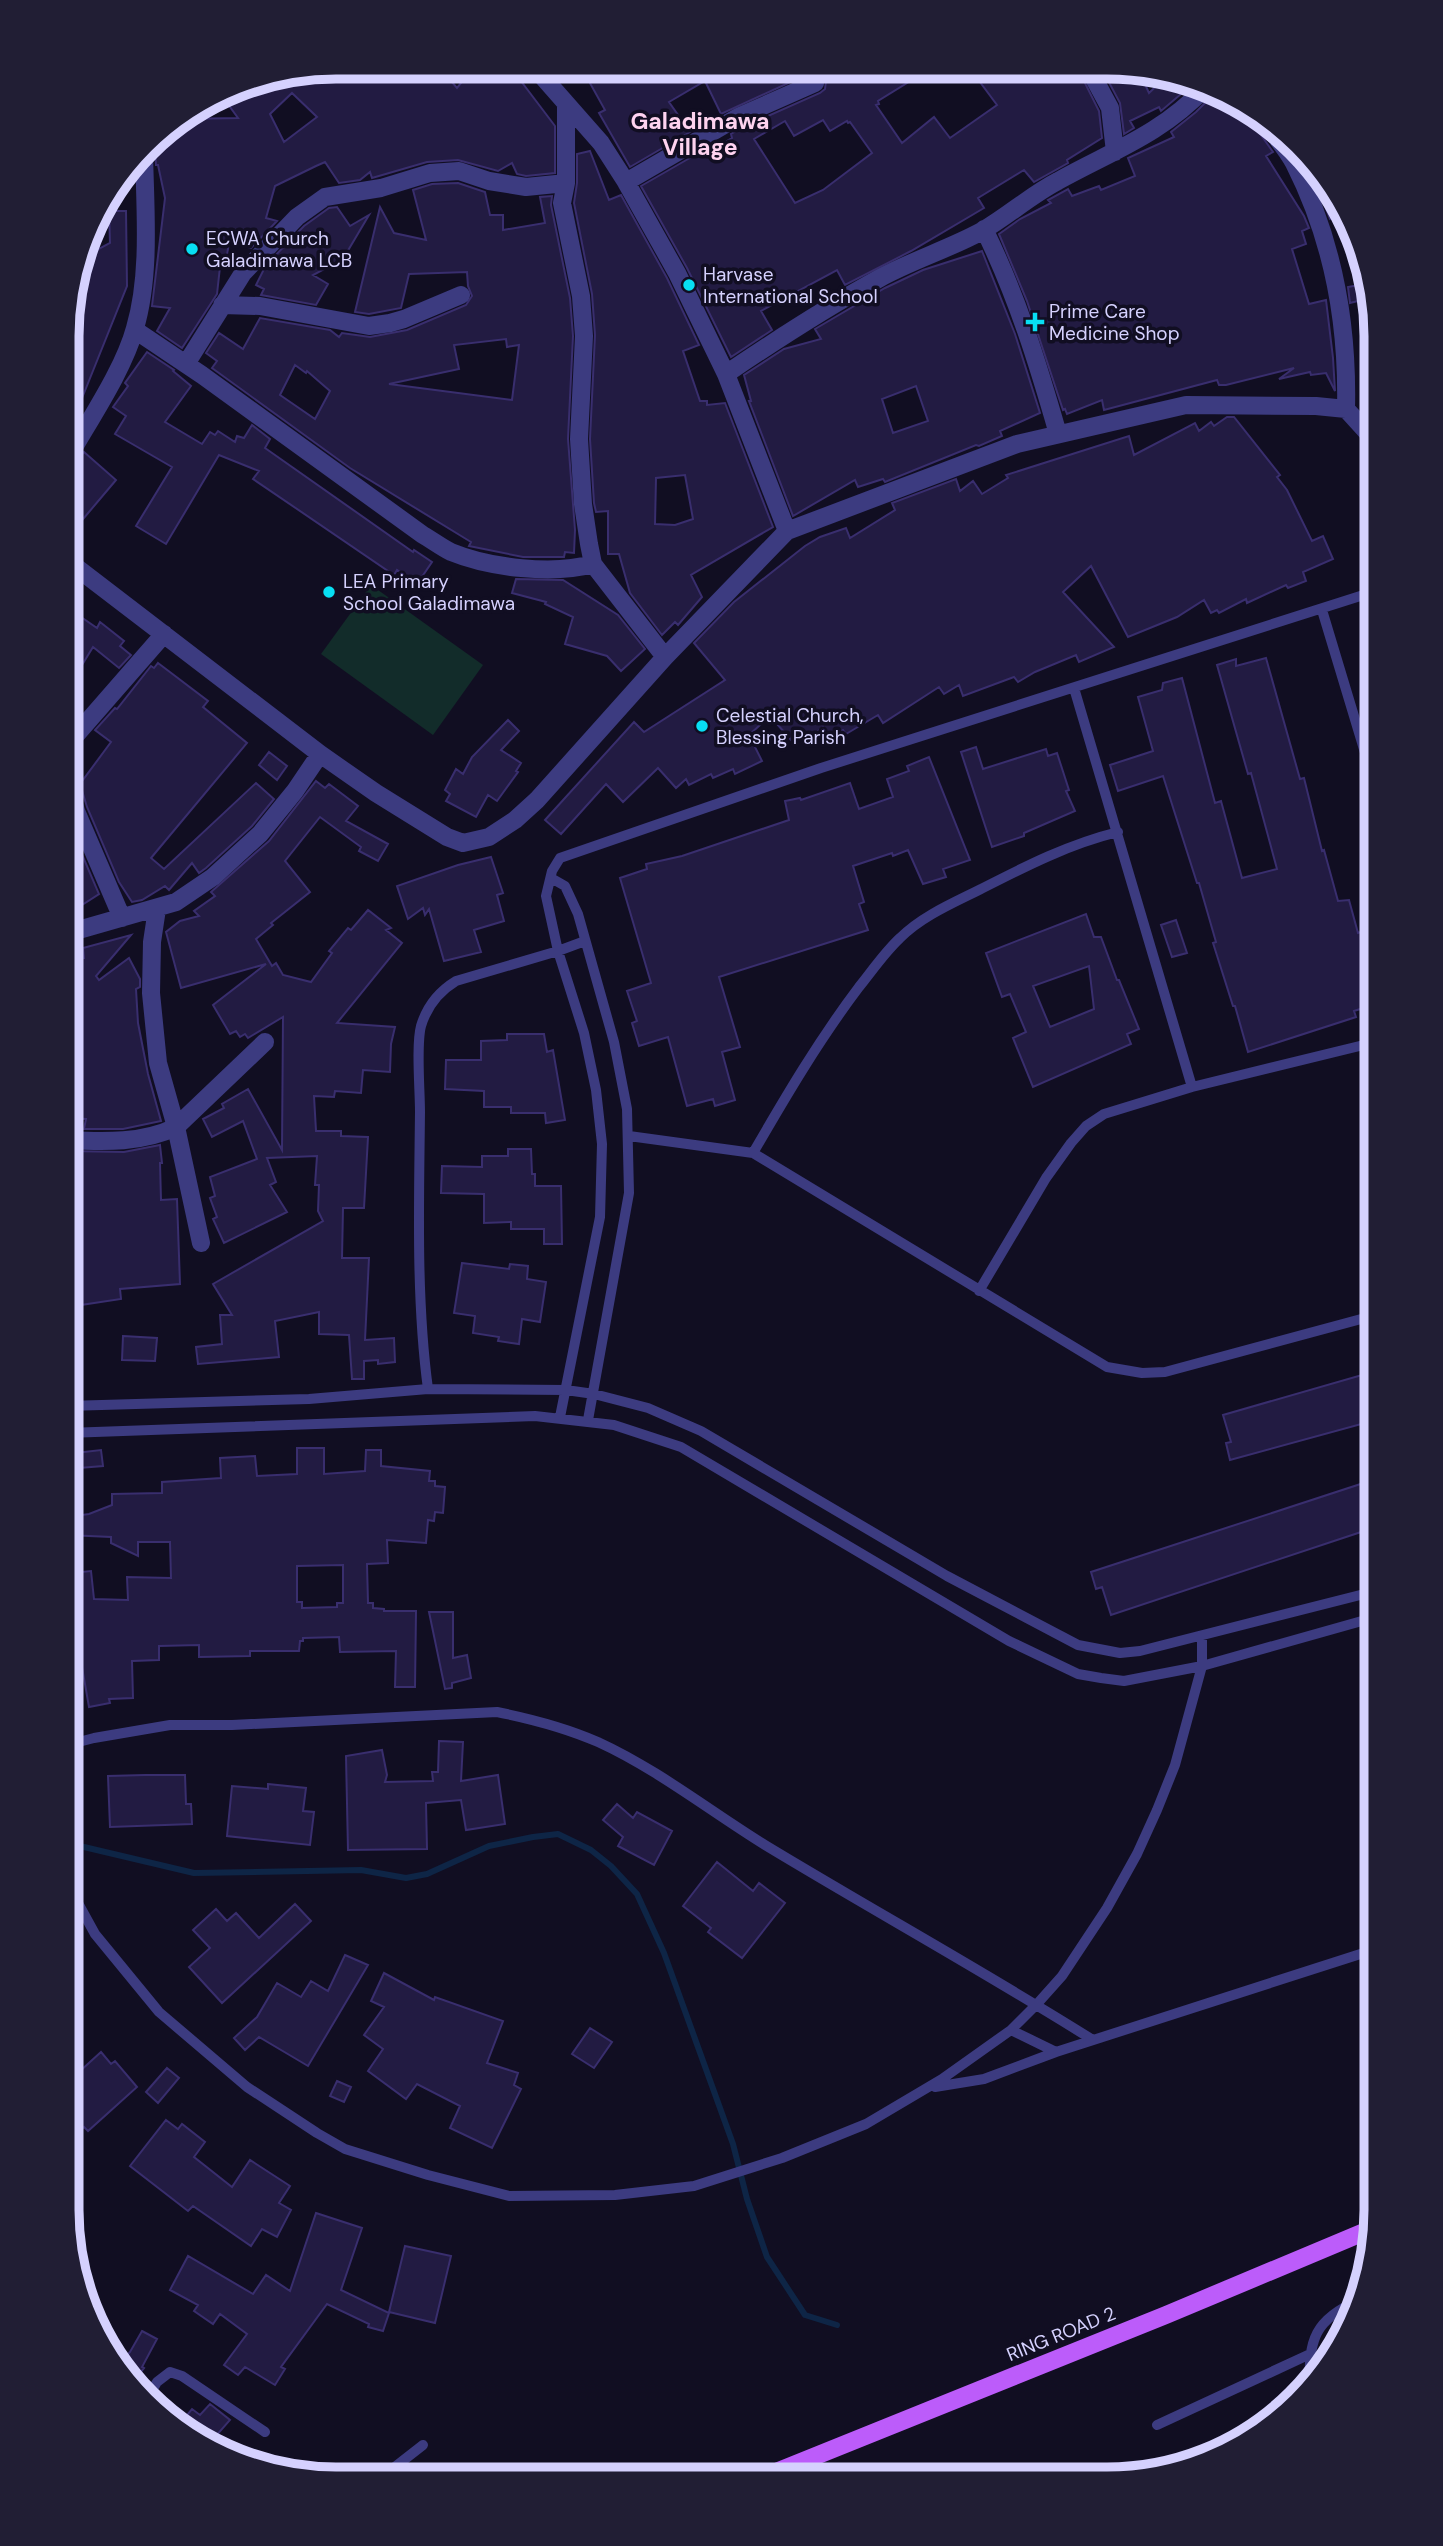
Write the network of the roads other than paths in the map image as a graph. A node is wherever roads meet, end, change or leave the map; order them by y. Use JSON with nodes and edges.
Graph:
{"nodes":[{"id":1,"x":545,"y":79,"type":"edge"},
{"id":2,"x":1094,"y":79,"type":"edge"},
{"id":3,"x":815,"y":83,"type":"dead end"},
{"id":4,"x":1199,"y":95,"type":"edge"},
{"id":5,"x":566,"y":106,"type":"junction"},
{"id":6,"x":1115,"y":152,"type":"junction"},
{"id":7,"x":1288,"y":153,"type":"edge"},
{"id":8,"x":144,"y":165,"type":"edge"},
{"id":9,"x":626,"y":182,"type":"junction"},
{"id":10,"x":566,"y":183,"type":"junction"},
{"id":11,"x":984,"y":229,"type":"junction"},
{"id":12,"x":461,"y":295,"type":"dead end"},
{"id":13,"x":222,"y":304,"type":"junction"},
{"id":14,"x":135,"y":330,"type":"junction"},
{"id":15,"x":186,"y":364,"type":"junction"},
{"id":16,"x":726,"y":374,"type":"junction"},
{"id":17,"x":1346,"y":409,"type":"junction"},
{"id":18,"x":1364,"y":428,"type":"edge"},
{"id":19,"x":1058,"y":435,"type":"junction"},
{"id":20,"x":79,"y":438,"type":"edge"},
{"id":21,"x":786,"y":531,"type":"junction"},
{"id":22,"x":593,"y":564,"type":"junction"},
{"id":23,"x":79,"y":569,"type":"edge"},
{"id":24,"x":1364,"y":595,"type":"edge"},
{"id":25,"x":1322,"y":610,"type":"junction"},
{"id":26,"x":164,"y":634,"type":"junction"},
{"id":27,"x":665,"y":657,"type":"junction"},
{"id":28,"x":1074,"y":688,"type":"junction"},
{"id":29,"x":79,"y":731,"type":"edge"},
{"id":30,"x":1364,"y":749,"type":"edge"},
{"id":31,"x":320,"y":754,"type":"junction"},
{"id":32,"x":79,"y":818,"type":"edge"},
{"id":33,"x":1118,"y":832,"type":"junction"},
{"id":34,"x":551,"y":878,"type":"junction"},
{"id":35,"x":157,"y":909,"type":"junction"},
{"id":36,"x":122,"y":918,"type":"junction"},
{"id":37,"x":79,"y":930,"type":"edge"},
{"id":38,"x":585,"y":941,"type":"junction"},
{"id":39,"x":558,"y":951,"type":"junction"},
{"id":40,"x":265,"y":1042,"type":"dead end"},
{"id":41,"x":1364,"y":1045,"type":"edge"},
{"id":42,"x":1192,"y":1087,"type":"junction"},
{"id":43,"x":176,"y":1127,"type":"junction"},
{"id":44,"x":629,"y":1136,"type":"junction"},
{"id":45,"x":79,"y":1140,"type":"edge"},
{"id":46,"x":753,"y":1153,"type":"junction"},
{"id":47,"x":201,"y":1242,"type":"dead end"},
{"id":48,"x":979,"y":1291,"type":"junction"},
{"id":49,"x":1364,"y":1318,"type":"edge"},
{"id":50,"x":428,"y":1389,"type":"junction"},
{"id":51,"x":565,"y":1390,"type":"junction"},
{"id":52,"x":594,"y":1394,"type":"junction"},
{"id":53,"x":79,"y":1406,"type":"edge"},
{"id":54,"x":560,"y":1417,"type":"junction"},
{"id":55,"x":588,"y":1420,"type":"junction"},
{"id":56,"x":79,"y":1433,"type":"edge"},
{"id":57,"x":1364,"y":1594,"type":"edge"},
{"id":58,"x":1364,"y":1620,"type":"edge"},
{"id":59,"x":1202,"y":1636,"type":"junction"},
{"id":60,"x":1202,"y":1666,"type":"junction"},
{"id":61,"x":79,"y":1742,"type":"edge"},
{"id":62,"x":79,"y":1905,"type":"edge"},
{"id":63,"x":1364,"y":1952,"type":"edge"},
{"id":64,"x":1037,"y":2004,"type":"junction"},
{"id":65,"x":1011,"y":2030,"type":"junction"},
{"id":66,"x":1093,"y":2040,"type":"junction"},
{"id":67,"x":1056,"y":2052,"type":"junction"},
{"id":68,"x":928,"y":2088,"type":"junction"},
{"id":69,"x":1363,"y":2232,"type":"edge"},
{"id":70,"x":1346,"y":2307,"type":"edge"},
{"id":71,"x":1308,"y":2355,"type":"junction"},
{"id":72,"x":1309,"y":2369,"type":"edge"},
{"id":73,"x":152,"y":2390,"type":"edge"},
{"id":74,"x":1157,"y":2424,"type":"dead end"},
{"id":75,"x":265,"y":2432,"type":"dead end"},
{"id":76,"x":423,"y":2445,"type":"dead end"},
{"id":77,"x":395,"y":2467,"type":"edge"},
{"id":78,"x":791,"y":2467,"type":"edge"}],
"edges":[{"from":1,"to":5,"type":"street"},
{"from":2,"to":6,"type":"street"},
{"from":3,"to":9,"type":"street"},
{"from":4,"to":6,"type":"street"},
{"from":5,"to":9,"type":"street"},
{"from":5,"to":10,"type":"street"},
{"from":6,"to":11,"type":"street"},
{"from":7,"to":17,"type":"street"},
{"from":8,"to":14,"type":"street"},
{"from":9,"to":16,"type":"street"},
{"from":10,"to":13,"type":"street"},
{"from":10,"to":22,"type":"street"},
{"from":11,"to":16,"type":"street"},
{"from":11,"to":19,"type":"street"},
{"from":12,"to":13,"type":"street"},
{"from":13,"to":15,"type":"street"},
{"from":14,"to":15,"type":"street"},
{"from":14,"to":20,"type":"street"},
{"from":15,"to":22,"type":"street"},
{"from":16,"to":21,"type":"street"},
{"from":17,"to":18,"type":"street"},
{"from":17,"to":19,"type":"street"},
{"from":19,"to":21,"type":"street"},
{"from":21,"to":27,"type":"street"},
{"from":22,"to":27,"type":"street"},
{"from":23,"to":26,"type":"street"},
{"from":24,"to":25,"type":"lane"},
{"from":25,"to":28,"type":"lane"},
{"from":25,"to":30,"type":"lane"},
{"from":26,"to":29,"type":"street"},
{"from":26,"to":31,"type":"street"},
{"from":27,"to":31,"type":"street"},
{"from":28,"to":33,"type":"lane"},
{"from":28,"to":34,"type":"lane"},
{"from":31,"to":35,"type":"street"},
{"from":32,"to":36,"type":"street"},
{"from":33,"to":42,"type":"lane"},
{"from":33,"to":46,"type":"lane"},
{"from":34,"to":38,"type":"lane"},
{"from":34,"to":39,"type":"lane"},
{"from":35,"to":36,"type":"street"},
{"from":35,"to":43,"type":"street"},
{"from":36,"to":37,"type":"street"},
{"from":38,"to":39,"type":"lane"},
{"from":38,"to":44,"type":"lane"},
{"from":39,"to":50,"type":"lane"},
{"from":39,"to":51,"type":"lane"},
{"from":40,"to":43,"type":"street"},
{"from":41,"to":42,"type":"lane"},
{"from":42,"to":48,"type":"lane"},
{"from":43,"to":45,"type":"street"},
{"from":43,"to":47,"type":"street"},
{"from":44,"to":46,"type":"lane"},
{"from":44,"to":52,"type":"lane"},
{"from":46,"to":48,"type":"lane"},
{"from":48,"to":49,"type":"lane"},
{"from":50,"to":51,"type":"lane"},
{"from":50,"to":53,"type":"lane"},
{"from":51,"to":52,"type":"lane"},
{"from":51,"to":54,"type":"lane"},
{"from":52,"to":55,"type":"lane"},
{"from":52,"to":59,"type":"lane"},
{"from":54,"to":55,"type":"lane"},
{"from":54,"to":56,"type":"lane"},
{"from":55,"to":60,"type":"lane"},
{"from":57,"to":59,"type":"lane"},
{"from":58,"to":60,"type":"lane"},
{"from":59,"to":60,"type":"lane"},
{"from":60,"to":64,"type":"lane"},
{"from":61,"to":64,"type":"lane"},
{"from":62,"to":68,"type":"lane"},
{"from":63,"to":66,"type":"lane"},
{"from":64,"to":65,"type":"lane"},
{"from":64,"to":66,"type":"lane"},
{"from":65,"to":67,"type":"lane"},
{"from":65,"to":68,"type":"lane"},
{"from":66,"to":67,"type":"lane"},
{"from":67,"to":68,"type":"lane"},
{"from":69,"to":78,"type":"main road","name":"RING ROAD 2"},
{"from":70,"to":71,"type":"lane"},
{"from":71,"to":72,"type":"lane"},
{"from":71,"to":74,"type":"lane"},
{"from":73,"to":75,"type":"lane"},
{"from":76,"to":77,"type":"lane"}]}
